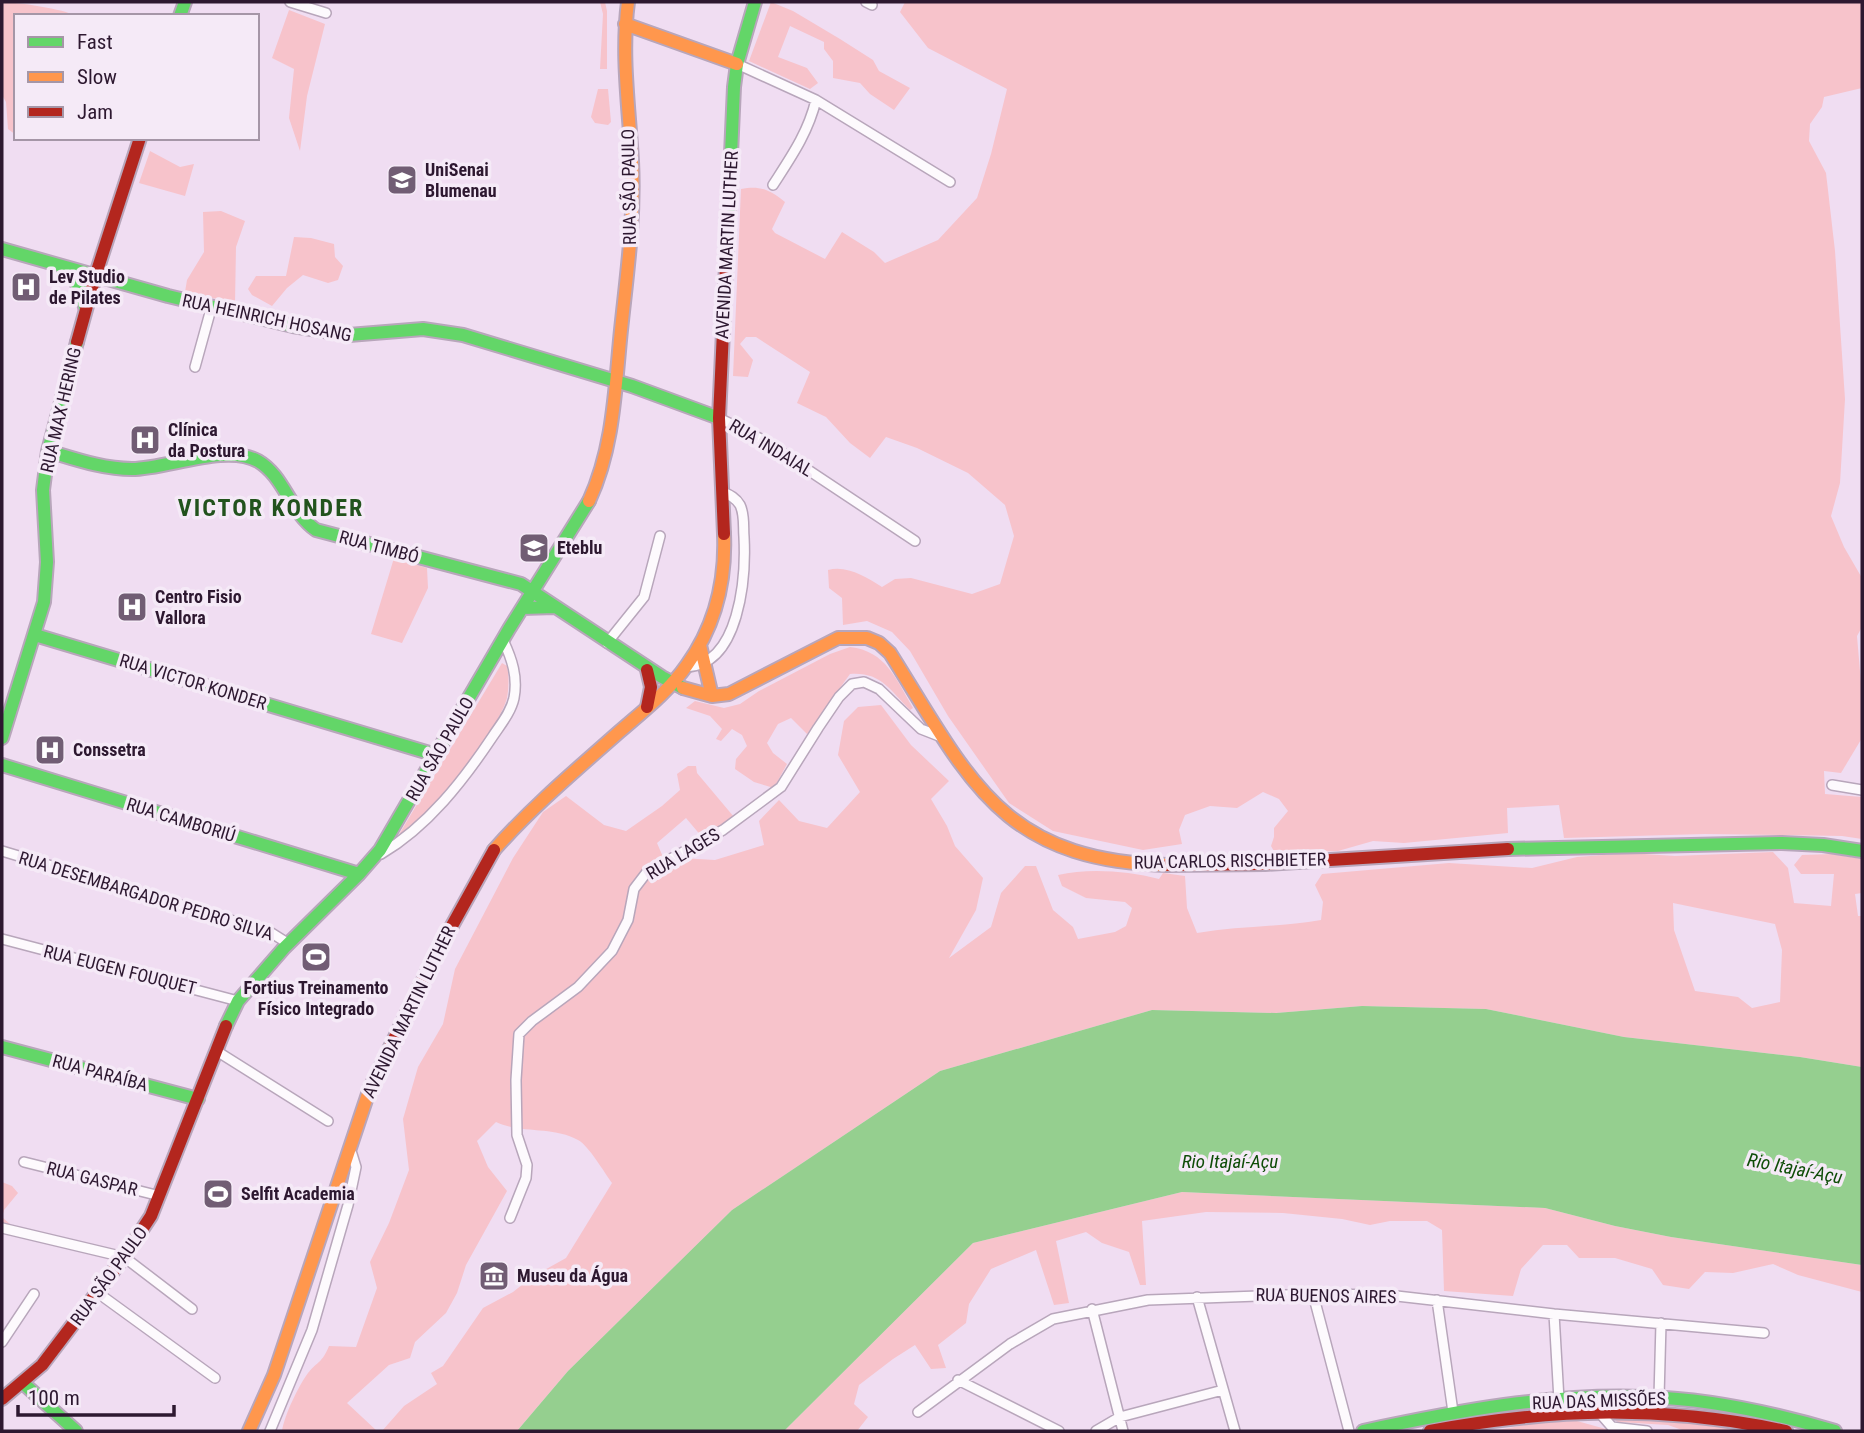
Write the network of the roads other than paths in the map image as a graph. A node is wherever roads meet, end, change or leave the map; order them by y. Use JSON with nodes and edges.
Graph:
{"nodes":[{"id":1,"x":290,"y":2,"type":"edge"},
{"id":2,"x":621,"y":2,"type":"edge"},
{"id":3,"x":628,"y":2,"type":"edge"},
{"id":4,"x":755,"y":2,"type":"edge"},
{"id":5,"x":326,"y":13,"type":"dead end"},
{"id":6,"x":625,"y":24,"type":"junction"},
{"id":7,"x":737,"y":64,"type":"junction"},
{"id":8,"x":816,"y":100,"type":"junction"},
{"id":9,"x":139,"y":140,"type":"edge"},
{"id":10,"x":950,"y":182,"type":"dead end"},
{"id":11,"x":773,"y":185,"type":"dead end"},
{"id":12,"x":2,"y":249,"type":"edge"},
{"id":13,"x":65,"y":267,"type":"junction"},
{"id":14,"x":95,"y":277,"type":"junction"},
{"id":15,"x":211,"y":309,"type":"junction"},
{"id":16,"x":85,"y":311,"type":"junction"},
{"id":17,"x":195,"y":368,"type":"dead end"},
{"id":18,"x":615,"y":381,"type":"junction"},
{"id":19,"x":719,"y":418,"type":"junction"},
{"id":20,"x":48,"y":452,"type":"junction"},
{"id":21,"x":723,"y":492,"type":"junction"},
{"id":22,"x":660,"y":536,"type":"dead end"},
{"id":23,"x":915,"y":541,"type":"dead end"},
{"id":24,"x":533,"y":590,"type":"junction"},
{"id":25,"x":556,"y":607,"type":"junction"},
{"id":26,"x":522,"y":608,"type":"junction"},
{"id":27,"x":35,"y":635,"type":"junction"},
{"id":28,"x":503,"y":640,"type":"junction"},
{"id":29,"x":607,"y":643,"type":"junction"},
{"id":30,"x":700,"y":645,"type":"junction"},
{"id":31,"x":703,"y":665,"type":"junction"},
{"id":32,"x":686,"y":667,"type":"junction"},
{"id":33,"x":647,"y":670,"type":"junction"},
{"id":34,"x":673,"y":683,"type":"junction"},
{"id":35,"x":712,"y":696,"type":"junction"},
{"id":36,"x":646,"y":708,"type":"junction"},
{"id":37,"x":5,"y":717,"type":"edge"},
{"id":38,"x":2,"y":738,"type":"edge"},
{"id":39,"x":944,"y":738,"type":"junction"},
{"id":40,"x":436,"y":755,"type":"junction"},
{"id":41,"x":2,"y":765,"type":"edge"},
{"id":42,"x":1832,"y":785,"type":"dead end"},
{"id":43,"x":1862,"y":790,"type":"edge"},
{"id":44,"x":2,"y":851,"type":"edge"},
{"id":45,"x":1862,"y":851,"type":"edge"},
{"id":46,"x":374,"y":858,"type":"junction"},
{"id":47,"x":359,"y":874,"type":"junction"},
{"id":48,"x":2,"y":939,"type":"edge"},
{"id":49,"x":289,"y":944,"type":"junction"},
{"id":50,"x":238,"y":1001,"type":"junction"},
{"id":51,"x":2,"y":1047,"type":"edge"},
{"id":52,"x":215,"y":1050,"type":"junction"},
{"id":53,"x":198,"y":1100,"type":"junction"},
{"id":54,"x":328,"y":1121,"type":"dead end"},
{"id":55,"x":347,"y":1150,"type":"junction"},
{"id":56,"x":24,"y":1162,"type":"dead end"},
{"id":57,"x":160,"y":1196,"type":"junction"},
{"id":58,"x":510,"y":1218,"type":"dead end"},
{"id":59,"x":2,"y":1228,"type":"edge"},
{"id":60,"x":124,"y":1257,"type":"junction"},
{"id":61,"x":34,"y":1293,"type":"dead end"},
{"id":62,"x":98,"y":1293,"type":"junction"},
{"id":63,"x":1313,"y":1294,"type":"junction"},
{"id":64,"x":1197,"y":1297,"type":"junction"},
{"id":65,"x":1437,"y":1300,"type":"junction"},
{"id":66,"x":192,"y":1309,"type":"dead end"},
{"id":67,"x":1092,"y":1309,"type":"junction"},
{"id":68,"x":1554,"y":1314,"type":"junction"},
{"id":69,"x":1661,"y":1323,"type":"junction"},
{"id":70,"x":1764,"y":1333,"type":"dead end"},
{"id":71,"x":2,"y":1342,"type":"edge"},
{"id":72,"x":215,"y":1378,"type":"dead end"},
{"id":73,"x":958,"y":1380,"type":"junction"},
{"id":74,"x":23,"y":1383,"type":"junction"},
{"id":75,"x":1223,"y":1390,"type":"junction"},
{"id":76,"x":1659,"y":1397,"type":"junction"},
{"id":77,"x":2,"y":1399,"type":"edge"},
{"id":78,"x":1559,"y":1400,"type":"junction"},
{"id":79,"x":918,"y":1412,"type":"dead end"},
{"id":80,"x":1453,"y":1412,"type":"junction"},
{"id":81,"x":1598,"y":1412,"type":"junction"},
{"id":82,"x":1120,"y":1417,"type":"junction"},
{"id":83,"x":1483,"y":1421,"type":"junction"},
{"id":84,"x":76,"y":1431,"type":"edge"},
{"id":85,"x":249,"y":1431,"type":"edge"},
{"id":86,"x":270,"y":1431,"type":"edge"},
{"id":87,"x":1059,"y":1431,"type":"edge"},
{"id":88,"x":1096,"y":1431,"type":"edge"},
{"id":89,"x":1123,"y":1431,"type":"edge"},
{"id":90,"x":1235,"y":1431,"type":"edge"},
{"id":91,"x":1349,"y":1431,"type":"edge"},
{"id":92,"x":1363,"y":1431,"type":"edge"},
{"id":93,"x":1430,"y":1431,"type":"edge"},
{"id":94,"x":1469,"y":1431,"type":"edge"},
{"id":95,"x":1647,"y":1431,"type":"edge"},
{"id":96,"x":1786,"y":1431,"type":"edge"},
{"id":97,"x":1835,"y":1431,"type":"edge"}],
"edges":[{"from":1,"to":5,"type":"street"},
{"from":2,"to":6,"type":"main road"},
{"from":3,"to":6,"type":"main road","name":"RUA SÃO PAULO"},
{"from":4,"to":7,"type":"main road","name":"AVENIDA MARTIN LUTHER"},
{"from":6,"to":7,"type":"main road"},
{"from":6,"to":18,"type":"main road","name":"RUA SÃO PAULO"},
{"from":7,"to":8,"type":"street"},
{"from":7,"to":19,"type":"main road","name":"AVENIDA MARTIN LUTHER"},
{"from":8,"to":10,"type":"street"},
{"from":8,"to":11,"type":"street"},
{"from":9,"to":14,"type":"main road","name":"RUA MAX HERING"},
{"from":12,"to":13,"type":"main road","name":"RUA HEINRICH HOSANG"},
{"from":13,"to":14,"type":"main road","name":"RUA HEINRICH HOSANG"},
{"from":13,"to":16,"type":"main road"},
{"from":14,"to":15,"type":"main road","name":"RUA HEINRICH HOSANG"},
{"from":14,"to":16,"type":"main road","name":"RUA MAX HERING"},
{"from":15,"to":17,"type":"street"},
{"from":15,"to":18,"type":"main road","name":"RUA HEINRICH HOSANG"},
{"from":16,"to":20,"type":"main road","name":"RUA MAX HERING"},
{"from":18,"to":19,"type":"main road","name":"RUA INDAIAL"},
{"from":18,"to":24,"type":"main road","name":"RUA SÃO PAULO"},
{"from":19,"to":21,"type":"main road","name":"AVENIDA MARTIN LUTHER"},
{"from":19,"to":23,"type":"street","name":"RUA INDAIAL"},
{"from":20,"to":24,"type":"main road","name":"RUA TIMBÓ"},
{"from":20,"to":27,"type":"main road","name":"RUA MAX HERING"},
{"from":21,"to":30,"type":"main road","name":"AVENIDA MARTIN LUTHER"},
{"from":21,"to":31,"type":"street"},
{"from":22,"to":29,"type":"street"},
{"from":24,"to":25,"type":"main road"},
{"from":24,"to":26,"type":"main road","name":"RUA SÃO PAULO"},
{"from":25,"to":26,"type":"main road"},
{"from":25,"to":29,"type":"main road"},
{"from":26,"to":28,"type":"main road","name":"RUA SÃO PAULO"},
{"from":27,"to":37,"type":"main road"},
{"from":27,"to":40,"type":"main road","name":"RUA VICTOR KONDER"},
{"from":28,"to":40,"type":"main road","name":"RUA SÃO PAULO"},
{"from":28,"to":46,"type":"street"},
{"from":29,"to":33,"type":"main road"},
{"from":30,"to":31,"type":"main road"},
{"from":30,"to":32,"type":"main road","name":"AVENIDA MARTIN LUTHER"},
{"from":31,"to":32,"type":"street"},
{"from":31,"to":35,"type":"main road"},
{"from":32,"to":34,"type":"main road","name":"AVENIDA MARTIN LUTHER"},
{"from":33,"to":34,"type":"main road"},
{"from":33,"to":36,"type":"main road"},
{"from":34,"to":35,"type":"main road"},
{"from":34,"to":36,"type":"main road","name":"AVENIDA MARTIN LUTHER"},
{"from":35,"to":39,"type":"main road","name":"RUA CARLOS RISCHBIETER"},
{"from":36,"to":55,"type":"main road","name":"AVENIDA MARTIN LUTHER"},
{"from":37,"to":38,"type":"main road"},
{"from":39,"to":45,"type":"main road","name":"RUA CARLOS RISCHBIETER"},
{"from":39,"to":58,"type":"street","name":"RUA LAGES"},
{"from":40,"to":46,"type":"main road","name":"RUA SÃO PAULO"},
{"from":41,"to":47,"type":"main road","name":"RUA CAMBORIÚ"},
{"from":42,"to":43,"type":"street"},
{"from":44,"to":49,"type":"street","name":"RUA DESEMBARGADOR PEDRO SILVA"},
{"from":46,"to":47,"type":"main road","name":"RUA SÃO PAULO"},
{"from":47,"to":49,"type":"main road","name":"RUA SÃO PAULO"},
{"from":48,"to":50,"type":"street","name":"RUA EUGEN FOUQUET"},
{"from":49,"to":50,"type":"main road","name":"RUA SÃO PAULO"},
{"from":50,"to":52,"type":"main road","name":"RUA SÃO PAULO"},
{"from":51,"to":53,"type":"main road","name":"RUA PARAÍBA"},
{"from":52,"to":53,"type":"main road","name":"RUA SÃO PAULO"},
{"from":52,"to":54,"type":"street"},
{"from":53,"to":57,"type":"main road","name":"RUA SÃO PAULO"},
{"from":55,"to":85,"type":"main road","name":"AVENIDA MARTIN LUTHER"},
{"from":55,"to":86,"type":"street"},
{"from":56,"to":57,"type":"street","name":"RUA GASPAR"},
{"from":57,"to":60,"type":"main road","name":"RUA SÃO PAULO"},
{"from":59,"to":60,"type":"street"},
{"from":60,"to":62,"type":"main road","name":"RUA SÃO PAULO"},
{"from":60,"to":66,"type":"street"},
{"from":61,"to":71,"type":"street"},
{"from":62,"to":72,"type":"street"},
{"from":62,"to":74,"type":"main road","name":"RUA SÃO PAULO"},
{"from":63,"to":64,"type":"street","name":"RUA BUENOS AIRES"},
{"from":63,"to":65,"type":"street","name":"RUA BUENOS AIRES"},
{"from":63,"to":91,"type":"street"},
{"from":64,"to":67,"type":"street","name":"RUA BUENOS AIRES"},
{"from":64,"to":75,"type":"street"},
{"from":65,"to":68,"type":"street","name":"RUA BUENOS AIRES"},
{"from":65,"to":80,"type":"street"},
{"from":67,"to":73,"type":"street","name":"RUA BUENOS AIRES"},
{"from":67,"to":82,"type":"street"},
{"from":68,"to":69,"type":"street","name":"RUA BUENOS AIRES"},
{"from":68,"to":78,"type":"street"},
{"from":69,"to":70,"type":"street","name":"RUA BUENOS AIRES"},
{"from":69,"to":76,"type":"street"},
{"from":73,"to":79,"type":"street","name":"RUA BUENOS AIRES"},
{"from":73,"to":87,"type":"street"},
{"from":74,"to":77,"type":"main road","name":"RUA SÃO PAULO"},
{"from":74,"to":84,"type":"main road"},
{"from":75,"to":82,"type":"street"},
{"from":75,"to":90,"type":"street"},
{"from":76,"to":78,"type":"main road","name":"RUA DAS MISSÕES"},
{"from":76,"to":97,"type":"main road","name":"RUA DAS MISSÕES"},
{"from":78,"to":80,"type":"main road","name":"RUA DAS MISSÕES"},
{"from":80,"to":92,"type":"main road","name":"RUA DAS MISSÕES"},
{"from":81,"to":83,"type":"main road","name":"RUA DAS MISSÕES"},
{"from":81,"to":95,"type":"street"},
{"from":81,"to":96,"type":"main road","name":"RUA DAS MISSÕES"},
{"from":82,"to":88,"type":"street"},
{"from":82,"to":89,"type":"street"},
{"from":83,"to":93,"type":"main road","name":"RUA DAS MISSÕES"},
{"from":83,"to":94,"type":"street"}]}
